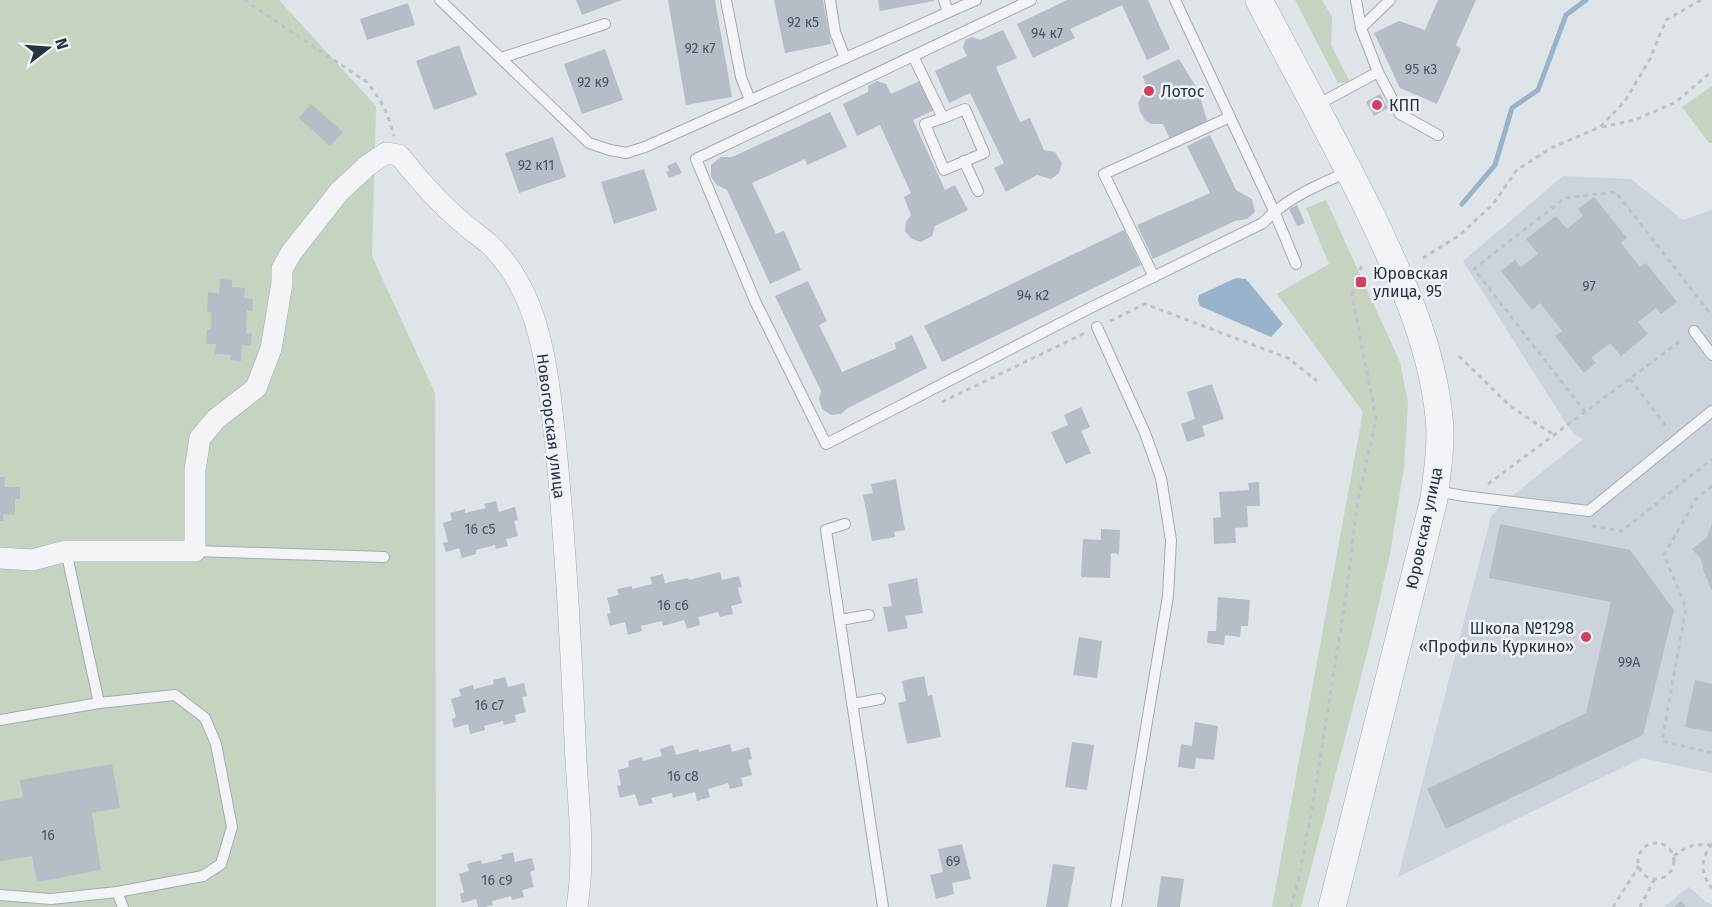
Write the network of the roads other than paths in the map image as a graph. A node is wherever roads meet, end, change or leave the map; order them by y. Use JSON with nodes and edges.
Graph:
{"nodes":[{"id":1,"x":440,"y":0,"type":"edge"},
{"id":2,"x":726,"y":0,"type":"edge"},
{"id":3,"x":830,"y":0,"type":"edge"},
{"id":4,"x":944,"y":0,"type":"edge"},
{"id":5,"x":976,"y":0,"type":"edge"},
{"id":6,"x":1031,"y":0,"type":"edge"},
{"id":7,"x":1175,"y":0,"type":"edge"},
{"id":8,"x":1259,"y":0,"type":"edge"},
{"id":9,"x":1356,"y":0,"type":"edge"},
{"id":10,"x":1390,"y":0,"type":"edge"},
{"id":11,"x":948,"y":12,"type":"junction"},
{"id":12,"x":604,"y":24,"type":"dead end"},
{"id":13,"x":1361,"y":28,"type":"junction"},
{"id":14,"x":913,"y":56,"type":"junction"},
{"id":15,"x":501,"y":58,"type":"junction"},
{"id":16,"x":845,"y":58,"type":"junction"},
{"id":17,"x":1378,"y":72,"type":"junction"},
{"id":18,"x":750,"y":100,"type":"junction"},
{"id":19,"x":1315,"y":106,"type":"junction"},
{"id":20,"x":1230,"y":117,"type":"junction"},
{"id":21,"x":943,"y":118,"type":"junction"},
{"id":22,"x":1438,"y":135,"type":"dead end"},
{"id":23,"x":964,"y":161,"type":"junction"},
{"id":24,"x":1349,"y":171,"type":"junction"},
{"id":25,"x":978,"y":191,"type":"dead end"},
{"id":26,"x":1274,"y":211,"type":"junction"},
{"id":27,"x":1296,"y":264,"type":"dead end"},
{"id":28,"x":1154,"y":277,"type":"junction"},
{"id":29,"x":1097,"y":327,"type":"road end"},
{"id":30,"x":1694,"y":331,"type":"road end"},
{"id":31,"x":1712,"y":355,"type":"edge"},
{"id":32,"x":1712,"y":411,"type":"edge"},
{"id":33,"x":1435,"y":491,"type":"junction"},
{"id":34,"x":845,"y":524,"type":"dead end"},
{"id":35,"x":66,"y":551,"type":"junction"},
{"id":36,"x":195,"y":551,"type":"junction"},
{"id":37,"x":384,"y":557,"type":"dead end"},
{"id":38,"x":0,"y":558,"type":"edge"},
{"id":39,"x":869,"y":615,"type":"dead end"},
{"id":40,"x":840,"y":620,"type":"junction"},
{"id":41,"x":880,"y":699,"type":"dead end"},
{"id":42,"x":99,"y":702,"type":"junction"},
{"id":43,"x":853,"y":704,"type":"junction"},
{"id":44,"x":0,"y":720,"type":"edge"},
{"id":45,"x":117,"y":892,"type":"junction"},
{"id":46,"x":0,"y":895,"type":"edge"},
{"id":47,"x":123,"y":907,"type":"edge"},
{"id":48,"x":577,"y":907,"type":"edge"},
{"id":49,"x":883,"y":907,"type":"edge"},
{"id":50,"x":1116,"y":907,"type":"edge"},
{"id":51,"x":1332,"y":907,"type":"edge"}],
"edges":[{"from":1,"to":15,"type":"lane"},
{"from":2,"to":18,"type":"lane"},
{"from":3,"to":16,"type":"lane"},
{"from":4,"to":11,"type":"lane"},
{"from":5,"to":11,"type":"lane"},
{"from":6,"to":14,"type":"lane"},
{"from":7,"to":20,"type":"lane"},
{"from":8,"to":19,"type":"street","name":"Юровская улица"},
{"from":9,"to":13,"type":"lane"},
{"from":10,"to":13,"type":"lane"},
{"from":11,"to":16,"type":"lane"},
{"from":12,"to":15,"type":"lane"},
{"from":13,"to":17,"type":"lane"},
{"from":14,"to":21,"type":"lane"},
{"from":14,"to":28,"type":"lane"},
{"from":15,"to":18,"type":"lane"},
{"from":16,"to":18,"type":"lane"},
{"from":17,"to":19,"type":"lane"},
{"from":17,"to":22,"type":"lane"},
{"from":19,"to":24,"type":"street","name":"Юровская улица"},
{"from":20,"to":26,"type":"lane"},
{"from":20,"to":28,"type":"lane"},
{"from":21,"to":23,"type":"lane"},
{"from":21,"to":23,"type":"lane"},
{"from":23,"to":25,"type":"lane"},
{"from":24,"to":26,"type":"lane"},
{"from":24,"to":33,"type":"street","name":"Юровская улица"},
{"from":26,"to":27,"type":"lane"},
{"from":26,"to":28,"type":"lane"},
{"from":29,"to":50,"type":"lane"},
{"from":30,"to":31,"type":"lane"},
{"from":32,"to":33,"type":"lane"},
{"from":33,"to":51,"type":"street","name":"Юровская улица"},
{"from":34,"to":40,"type":"lane"},
{"from":35,"to":36,"type":"street"},
{"from":35,"to":38,"type":"street"},
{"from":35,"to":42,"type":"lane"},
{"from":36,"to":37,"type":"lane"},
{"from":36,"to":48,"type":"street","name":"Новогорская улица"},
{"from":39,"to":40,"type":"lane"},
{"from":40,"to":43,"type":"lane"},
{"from":41,"to":43,"type":"lane"},
{"from":42,"to":44,"type":"lane"},
{"from":42,"to":45,"type":"lane"},
{"from":43,"to":49,"type":"lane"},
{"from":45,"to":46,"type":"lane"},
{"from":45,"to":47,"type":"lane"}]}
